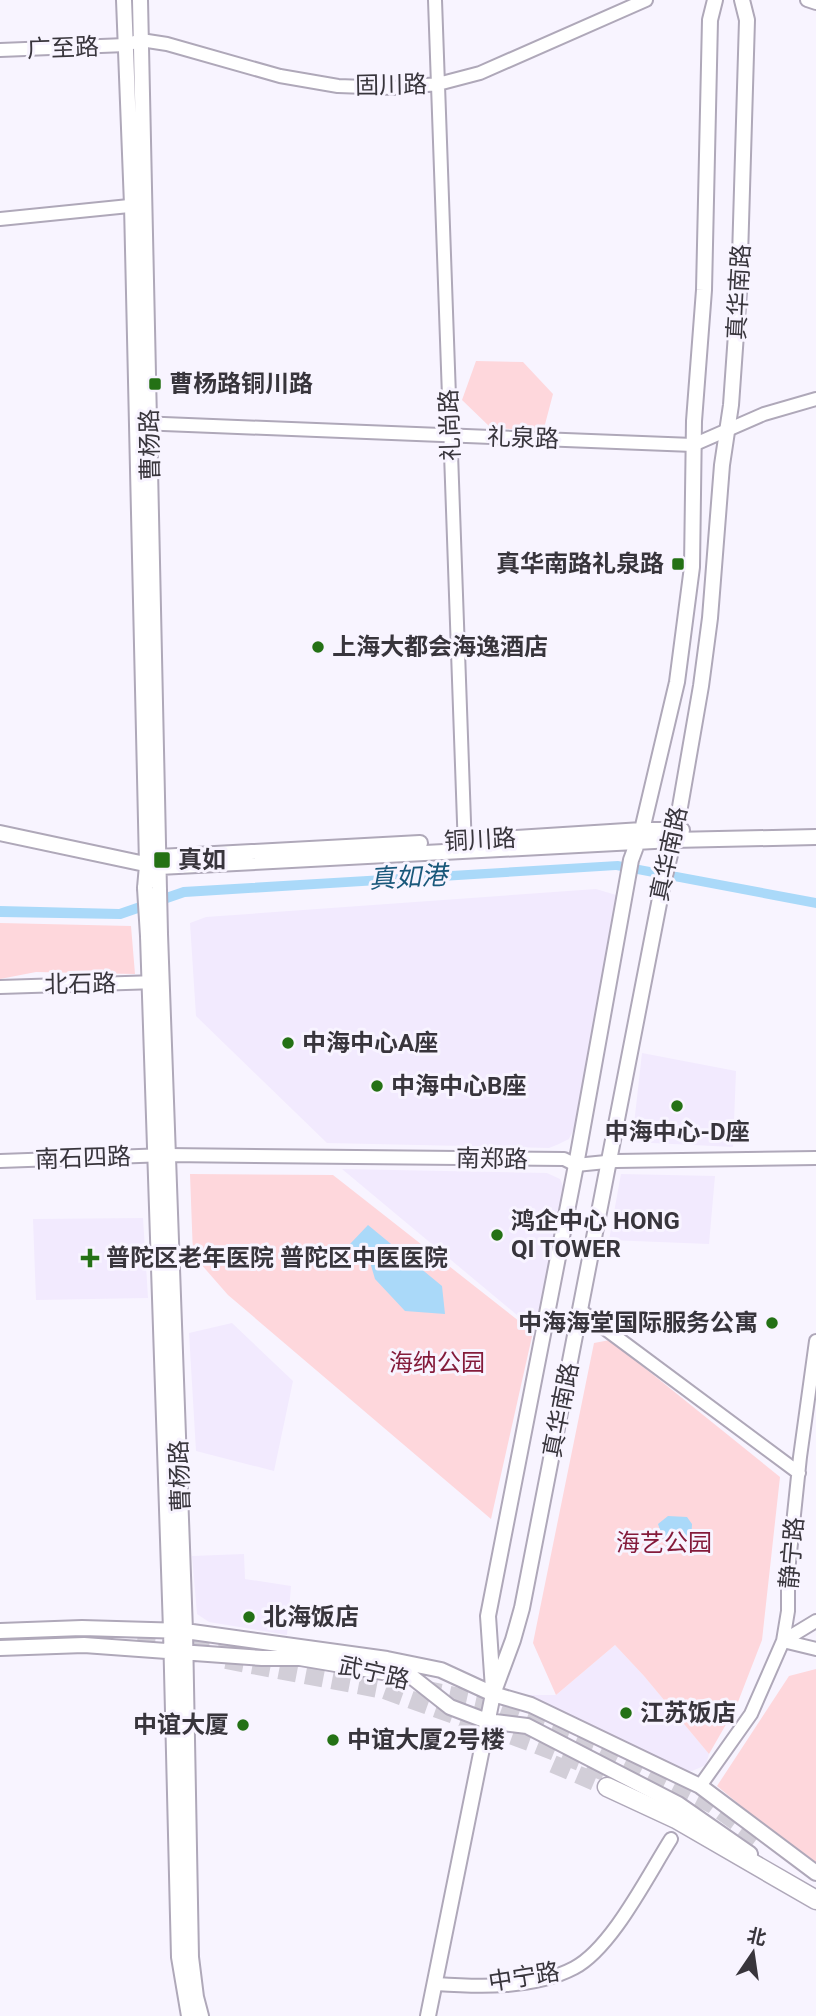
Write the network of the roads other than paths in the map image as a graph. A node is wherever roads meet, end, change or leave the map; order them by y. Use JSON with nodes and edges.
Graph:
{"nodes":[{"id":1,"x":124,"y":0,"type":"edge"},
{"id":2,"x":140,"y":0,"type":"edge"},
{"id":3,"x":435,"y":0,"type":"edge"},
{"id":4,"x":646,"y":0,"type":"edge"},
{"id":5,"x":715,"y":0,"type":"edge"},
{"id":6,"x":742,"y":0,"type":"edge"},
{"id":7,"x":807,"y":0,"type":"edge"},
{"id":8,"x":816,"y":3,"type":"edge"},
{"id":9,"x":141,"y":40,"type":"junction"},
{"id":10,"x":126,"y":45,"type":"junction"},
{"id":11,"x":0,"y":51,"type":"edge"},
{"id":12,"x":438,"y":84,"type":"junction"},
{"id":13,"x":138,"y":205,"type":"junction"},
{"id":14,"x":0,"y":219,"type":"edge"},
{"id":15,"x":816,"y":399,"type":"edge"},
{"id":16,"x":143,"y":423,"type":"junction"},
{"id":17,"x":727,"y":429,"type":"junction"},
{"id":18,"x":450,"y":435,"type":"junction"},
{"id":19,"x":693,"y":445,"type":"junction"},
{"id":20,"x":816,"y":828,"type":"edge"},
{"id":21,"x":0,"y":833,"type":"edge"},
{"id":22,"x":674,"y":835,"type":"junction"},
{"id":23,"x":640,"y":837,"type":"junction"},
{"id":24,"x":816,"y":837,"type":"edge"},
{"id":25,"x":464,"y":846,"type":"junction"},
{"id":26,"x":155,"y":863,"type":"junction"},
{"id":27,"x":155,"y":982,"type":"junction"},
{"id":28,"x":0,"y":987,"type":"edge"},
{"id":29,"x":161,"y":1156,"type":"junction"},
{"id":30,"x":816,"y":1158,"type":"edge"},
{"id":31,"x":0,"y":1161,"type":"edge"},
{"id":32,"x":609,"y":1162,"type":"junction"},
{"id":33,"x":576,"y":1165,"type":"junction"},
{"id":34,"x":580,"y":1310,"type":"junction"},
{"id":35,"x":816,"y":1341,"type":"edge"},
{"id":36,"x":799,"y":1473,"type":"junction"},
{"id":37,"x":816,"y":1620,"type":"edge"},
{"id":38,"x":0,"y":1631,"type":"edge"},
{"id":39,"x":178,"y":1631,"type":"junction"},
{"id":40,"x":783,"y":1641,"type":"junction"},
{"id":41,"x":0,"y":1648,"type":"edge"},
{"id":42,"x":816,"y":1649,"type":"edge"},
{"id":43,"x":178,"y":1651,"type":"junction"},
{"id":44,"x":493,"y":1694,"type":"junction"},
{"id":45,"x":487,"y":1721,"type":"junction"},
{"id":46,"x":700,"y":1786,"type":"junction"},
{"id":47,"x":607,"y":1787,"type":"tunnel mouth"},
{"id":48,"x":671,"y":1839,"type":"dead end"},
{"id":49,"x":816,"y":1873,"type":"edge"},
{"id":50,"x":816,"y":1900,"type":"edge"},
{"id":51,"x":436,"y":1984,"type":"junction"},
{"id":52,"x":189,"y":2016,"type":"edge"},
{"id":53,"x":201,"y":2016,"type":"edge"},
{"id":54,"x":428,"y":2016,"type":"edge"}],
"edges":[{"from":1,"to":10,"type":"main road","name":"曹杨路"},
{"from":2,"to":9,"type":"main road","name":"曹杨路"},
{"from":3,"to":12,"type":"street","name":"礼尚路"},
{"from":4,"to":12,"type":"street","name":"固川路"},
{"from":5,"to":19,"type":"main road","name":"真华南路"},
{"from":6,"to":17,"type":"main road","name":"真华南路"},
{"from":7,"to":8,"type":"street"},
{"from":9,"to":10,"type":"street","name":"固川路"},
{"from":9,"to":12,"type":"street","name":"固川路"},
{"from":9,"to":13,"type":"main road","name":"曹杨路"},
{"from":10,"to":11,"type":"street","name":"广至路"},
{"from":10,"to":13,"type":"main road","name":"曹杨路"},
{"from":12,"to":18,"type":"street","name":"礼尚路"},
{"from":13,"to":14,"type":"street"},
{"from":13,"to":16,"type":"main road","name":"曹杨路"},
{"from":15,"to":17,"type":"street","name":"礼泉路"},
{"from":16,"to":18,"type":"street","name":"礼泉路"},
{"from":16,"to":26,"type":"main road","name":"曹杨路"},
{"from":17,"to":19,"type":"street","name":"礼泉路"},
{"from":17,"to":22,"type":"main road","name":"真华南路"},
{"from":18,"to":19,"type":"street","name":"礼泉路"},
{"from":18,"to":25,"type":"street","name":"礼尚路"},
{"from":19,"to":23,"type":"main road","name":"真华南路"},
{"from":20,"to":22,"type":"main road","name":"铜川路"},
{"from":21,"to":26,"type":"main road","name":"铜川路"},
{"from":22,"to":23,"type":"main road","name":"铜川路"},
{"from":22,"to":24,"type":"main road","name":"铜川路"},
{"from":22,"to":32,"type":"main road","name":"真华南路"},
{"from":23,"to":25,"type":"main road","name":"铜川路"},
{"from":23,"to":33,"type":"main road","name":"真华南路"},
{"from":25,"to":26,"type":"main road","name":"铜川路"},
{"from":26,"to":27,"type":"main road","name":"曹杨路","bridge":true},
{"from":27,"to":28,"type":"street","name":"北石路"},
{"from":27,"to":29,"type":"main road","name":"曹杨路"},
{"from":29,"to":31,"type":"street","name":"南石四路"},
{"from":29,"to":33,"type":"street","name":"南郑路"},
{"from":29,"to":39,"type":"main road","name":"曹杨路"},
{"from":30,"to":32,"type":"street","name":"南郑路"},
{"from":32,"to":33,"type":"street","name":"南郑路"},
{"from":32,"to":34,"type":"main road","name":"真华南路"},
{"from":33,"to":44,"type":"main road","name":"真华南路"},
{"from":34,"to":36,"type":"street"},
{"from":34,"to":44,"type":"main road","name":"真华南路"},
{"from":35,"to":36,"type":"street","name":"静宁路"},
{"from":36,"to":40,"type":"street","name":"静宁路"},
{"from":37,"to":40,"type":"street"},
{"from":38,"to":39,"type":"main road","name":"武宁路"},
{"from":39,"to":43,"type":"main road","name":"曹杨路"},
{"from":39,"to":44,"type":"main road","name":"武宁路"},
{"from":40,"to":42,"type":"street"},
{"from":40,"to":46,"type":"street"},
{"from":41,"to":43,"type":"main road","name":"武宁路"},
{"from":43,"to":45,"type":"main road","name":"武宁路"},
{"from":43,"to":52,"type":"main road","name":"曹杨路"},
{"from":43,"to":53,"type":"main road","name":"曹杨路"},
{"from":44,"to":45,"type":"main road","name":"真华南路"},
{"from":44,"to":46,"type":"main road","name":"武宁路"},
{"from":45,"to":50,"type":"main road","name":"武宁路"},
{"from":45,"to":51,"type":"main road","name":"真华南路"},
{"from":46,"to":49,"type":"main road","name":"武宁路"},
{"from":47,"to":50,"type":"highway"},
{"from":48,"to":51,"type":"street","name":"中宁路"},
{"from":51,"to":54,"type":"main road","name":"真华南路"}]}
